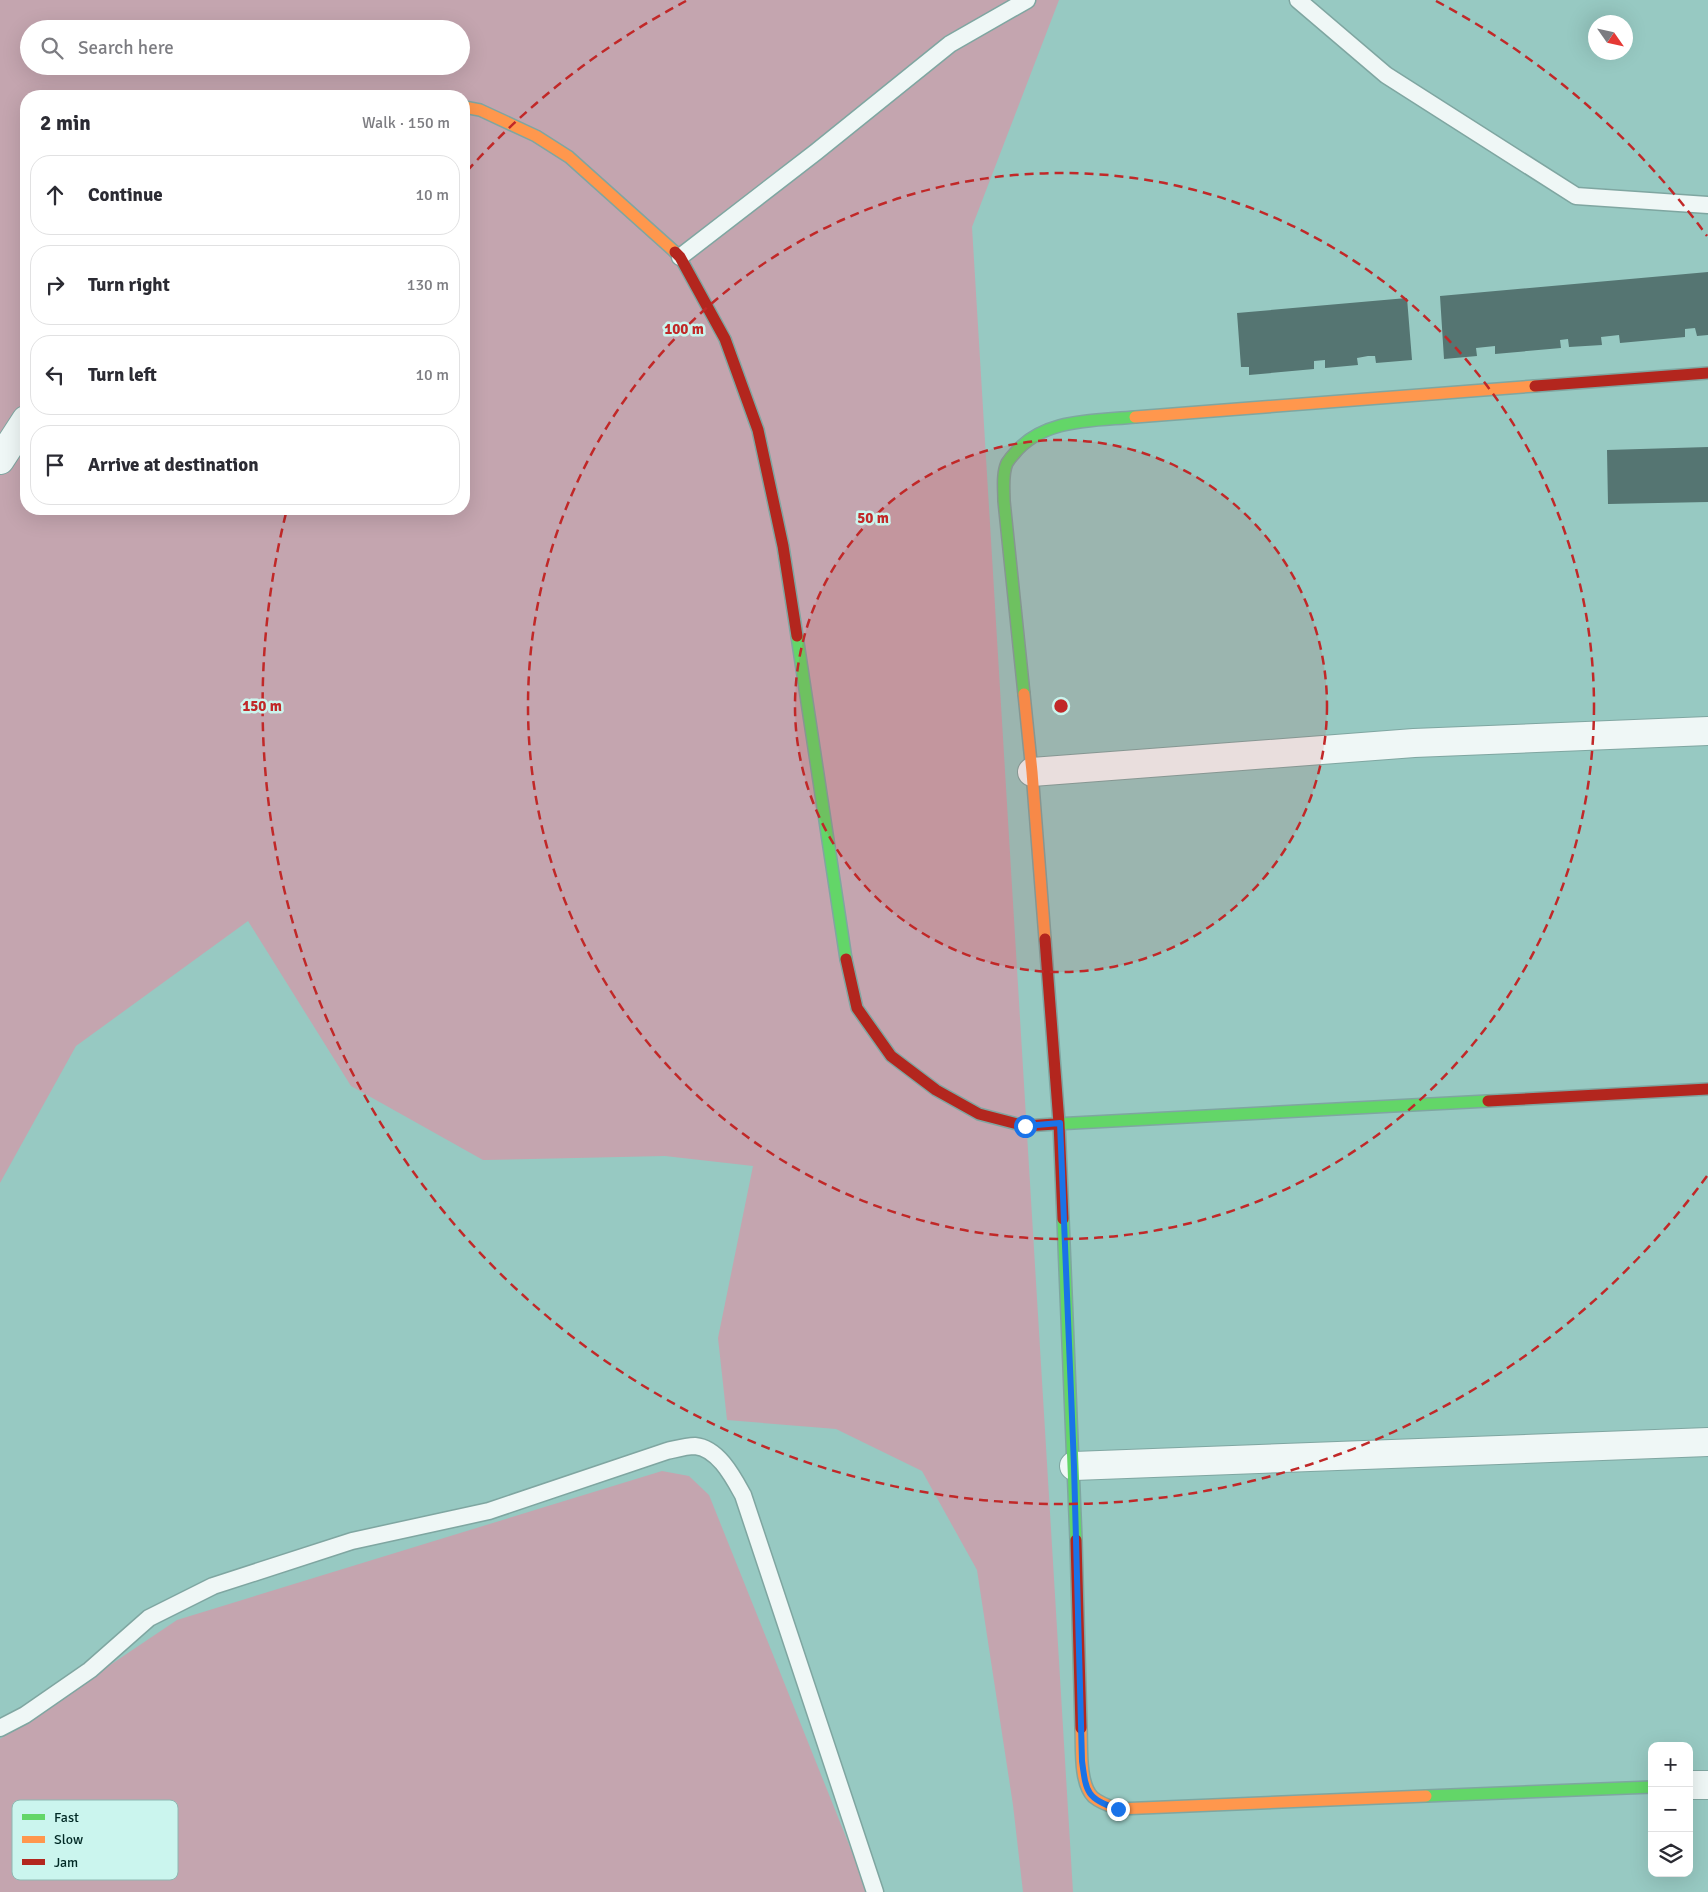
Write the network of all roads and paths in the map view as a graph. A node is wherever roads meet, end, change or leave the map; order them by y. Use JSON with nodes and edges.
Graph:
{"nodes":[{"id":1,"x":1027,"y":0,"type":"edge"},
{"id":2,"x":1298,"y":0,"type":"edge"},
{"id":3,"x":470,"y":108,"type":"edge"},
{"id":4,"x":1708,"y":205,"type":"edge"},
{"id":5,"x":680,"y":257,"type":"junction"},
{"id":6,"x":1708,"y":373,"type":"edge"},
{"id":7,"x":20,"y":429,"type":"edge"},
{"id":8,"x":0,"y":460,"type":"edge"},
{"id":9,"x":1708,"y":731,"type":"edge"},
{"id":10,"x":1032,"y":772,"type":"junction"},
{"id":11,"x":1708,"y":1089,"type":"edge"},
{"id":12,"x":1060,"y":1123,"type":"junction"},
{"id":13,"x":1708,"y":1442,"type":"edge"},
{"id":14,"x":1074,"y":1466,"type":"junction"},
{"id":15,"x":0,"y":1728,"type":"edge"},
{"id":16,"x":1708,"y":1784,"type":"edge"},
{"id":17,"x":1693,"y":1785,"type":"edge"},
{"id":18,"x":1648,"y":1787,"type":"edge"},
{"id":19,"x":875,"y":1892,"type":"edge"}],
"edges":[{"from":1,"to":5,"type":"lane"},
{"from":2,"to":4,"type":"lane"},
{"from":3,"to":5,"type":"street"},
{"from":5,"to":12,"type":"street"},
{"from":6,"to":10,"type":"street"},
{"from":7,"to":8,"type":"street"},
{"from":9,"to":10,"type":"street"},
{"from":10,"to":12,"type":"street"},
{"from":11,"to":12,"type":"street"},
{"from":12,"to":14,"type":"street"},
{"from":13,"to":14,"type":"street"},
{"from":14,"to":18,"type":"street"},
{"from":15,"to":19,"type":"lane"},
{"from":16,"to":17,"type":"street"}]}
